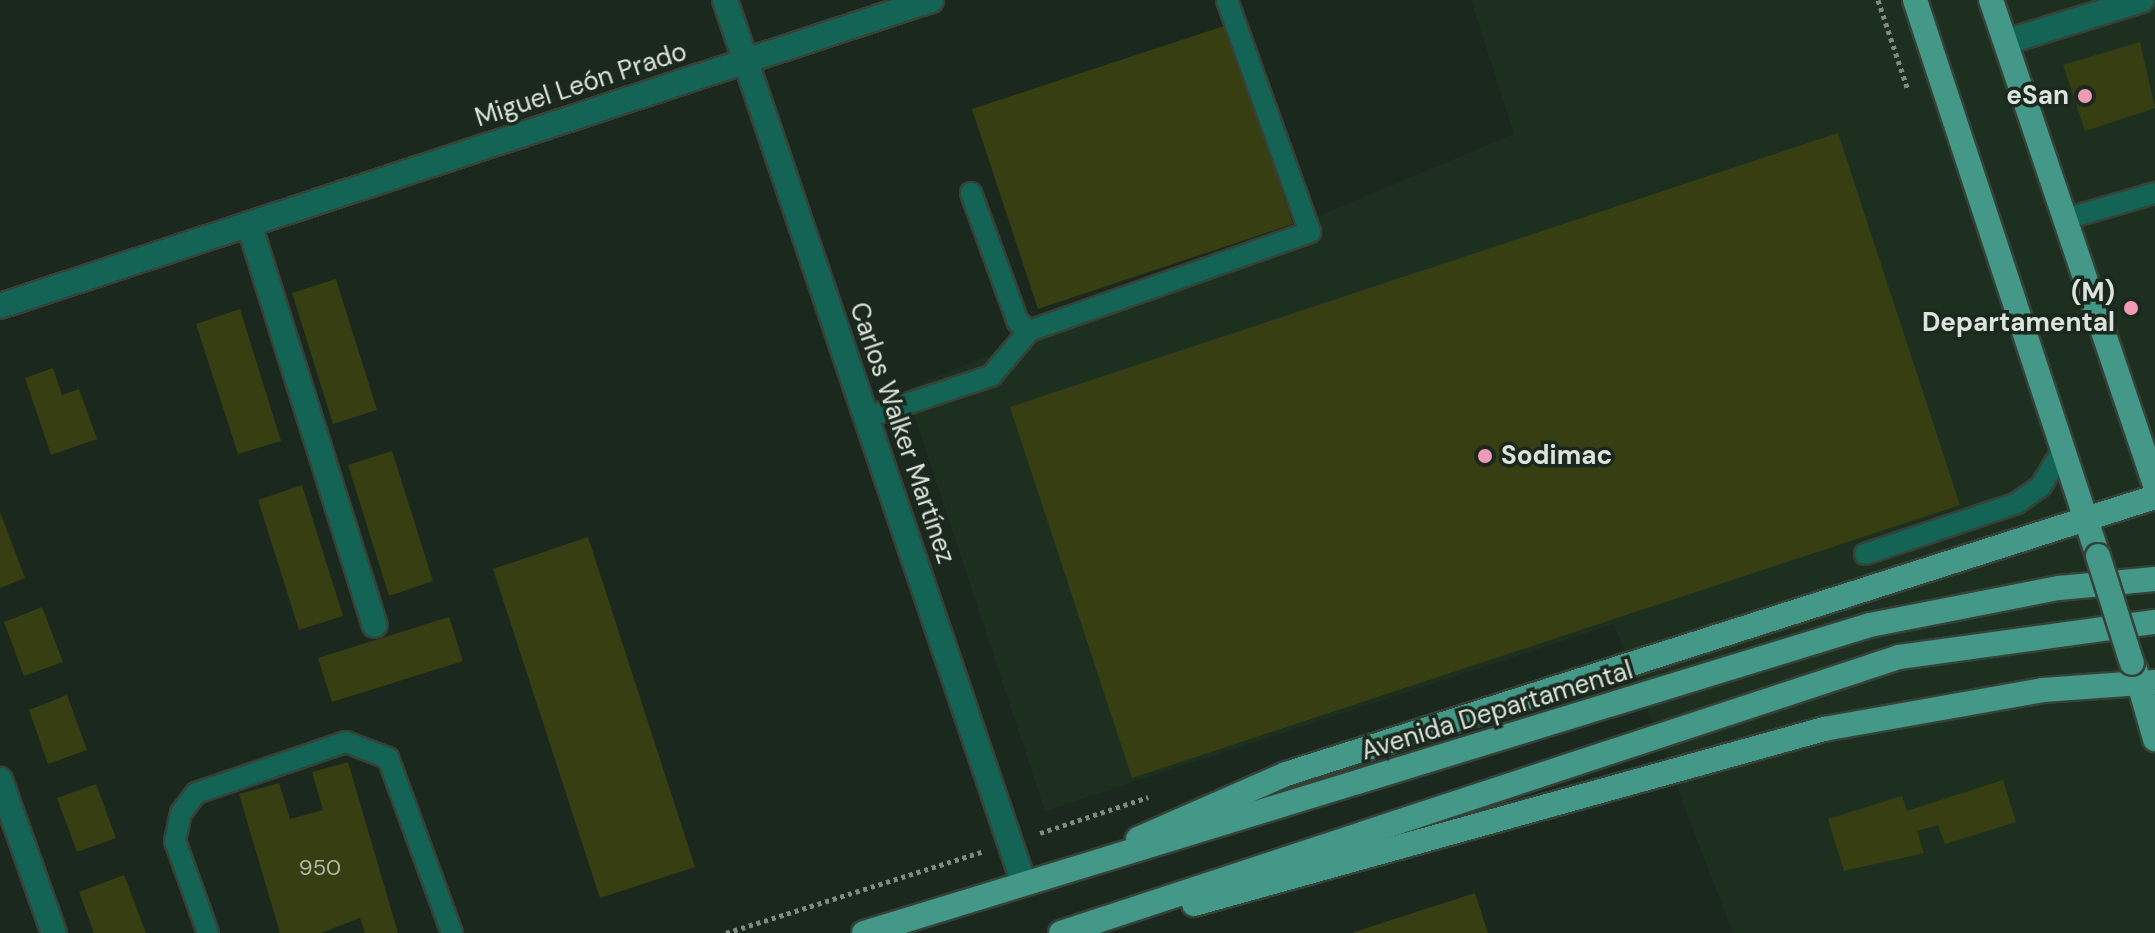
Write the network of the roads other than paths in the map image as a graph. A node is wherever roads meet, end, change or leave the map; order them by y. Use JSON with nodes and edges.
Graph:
{"nodes":[{"id":1,"x":725,"y":0,"type":"edge"},
{"id":2,"x":931,"y":0,"type":"edge"},
{"id":3,"x":1227,"y":0,"type":"edge"},
{"id":4,"x":1915,"y":0,"type":"edge"},
{"id":5,"x":1991,"y":0,"type":"edge"},
{"id":6,"x":2142,"y":0,"type":"edge"},
{"id":7,"x":2006,"y":42,"type":"junction"},
{"id":8,"x":746,"y":61,"type":"junction"},
{"id":9,"x":971,"y":193,"type":"dead end"},
{"id":10,"x":2155,"y":193,"type":"edge"},
{"id":11,"x":2065,"y":219,"type":"junction"},
{"id":12,"x":249,"y":224,"type":"junction"},
{"id":13,"x":0,"y":306,"type":"edge"},
{"id":14,"x":1029,"y":331,"type":"junction"},
{"id":15,"x":867,"y":417,"type":"junction"},
{"id":16,"x":2062,"y":451,"type":"junction"},
{"id":17,"x":2155,"y":485,"type":"edge"},
{"id":18,"x":2155,"y":497,"type":"edge"},
{"id":19,"x":2086,"y":522,"type":"junction"},
{"id":20,"x":1865,"y":554,"type":"dead end"},
{"id":21,"x":2155,"y":579,"type":"edge"},
{"id":22,"x":2155,"y":622,"type":"edge"},
{"id":23,"x":375,"y":625,"type":"dead end"},
{"id":24,"x":2143,"y":676,"type":"edge"},
{"id":25,"x":2155,"y":739,"type":"edge"},
{"id":26,"x":0,"y":780,"type":"edge"},
{"id":27,"x":1086,"y":866,"type":"junction"},
{"id":28,"x":1024,"y":884,"type":"junction"},
{"id":29,"x":1068,"y":931,"type":"edge"},
{"id":30,"x":54,"y":933,"type":"edge"},
{"id":31,"x":208,"y":933,"type":"edge"},
{"id":32,"x":452,"y":933,"type":"edge"},
{"id":33,"x":864,"y":933,"type":"edge"}],
"edges":[{"from":1,"to":8,"type":"street","name":"Carlos Walker Martínez"},
{"from":2,"to":8,"type":"street","name":"Miguel León Prado"},
{"from":3,"to":14,"type":"lane"},
{"from":4,"to":16,"type":"main road"},
{"from":5,"to":7,"type":"main road"},
{"from":6,"to":7,"type":"street"},
{"from":7,"to":11,"type":"main road"},
{"from":8,"to":12,"type":"street","name":"Miguel León Prado"},
{"from":8,"to":15,"type":"street","name":"Carlos Walker Martínez"},
{"from":9,"to":14,"type":"lane"},
{"from":10,"to":11,"type":"lane"},
{"from":11,"to":17,"type":"main road"},
{"from":12,"to":13,"type":"street","name":"Miguel León Prado"},
{"from":12,"to":23,"type":"street"},
{"from":14,"to":15,"type":"lane"},
{"from":15,"to":28,"type":"street","name":"Carlos Walker Martínez"},
{"from":16,"to":19,"type":"main road"},
{"from":16,"to":20,"type":"lane"},
{"from":18,"to":19,"type":"main road"},
{"from":19,"to":24,"type":"main road","bridge":true},
{"from":19,"to":27,"type":"main road"},
{"from":21,"to":27,"type":"main road","name":"Avenida Departamental"},
{"from":22,"to":29,"type":"main road"},
{"from":24,"to":25,"type":"main road"},
{"from":24,"to":29,"type":"main road"},
{"from":26,"to":30,"type":"street"},
{"from":27,"to":28,"type":"main road","name":"Avenida Departamental"},
{"from":28,"to":33,"type":"main road","name":"Avenida Departamental"},
{"from":31,"to":32,"type":"lane"}]}
